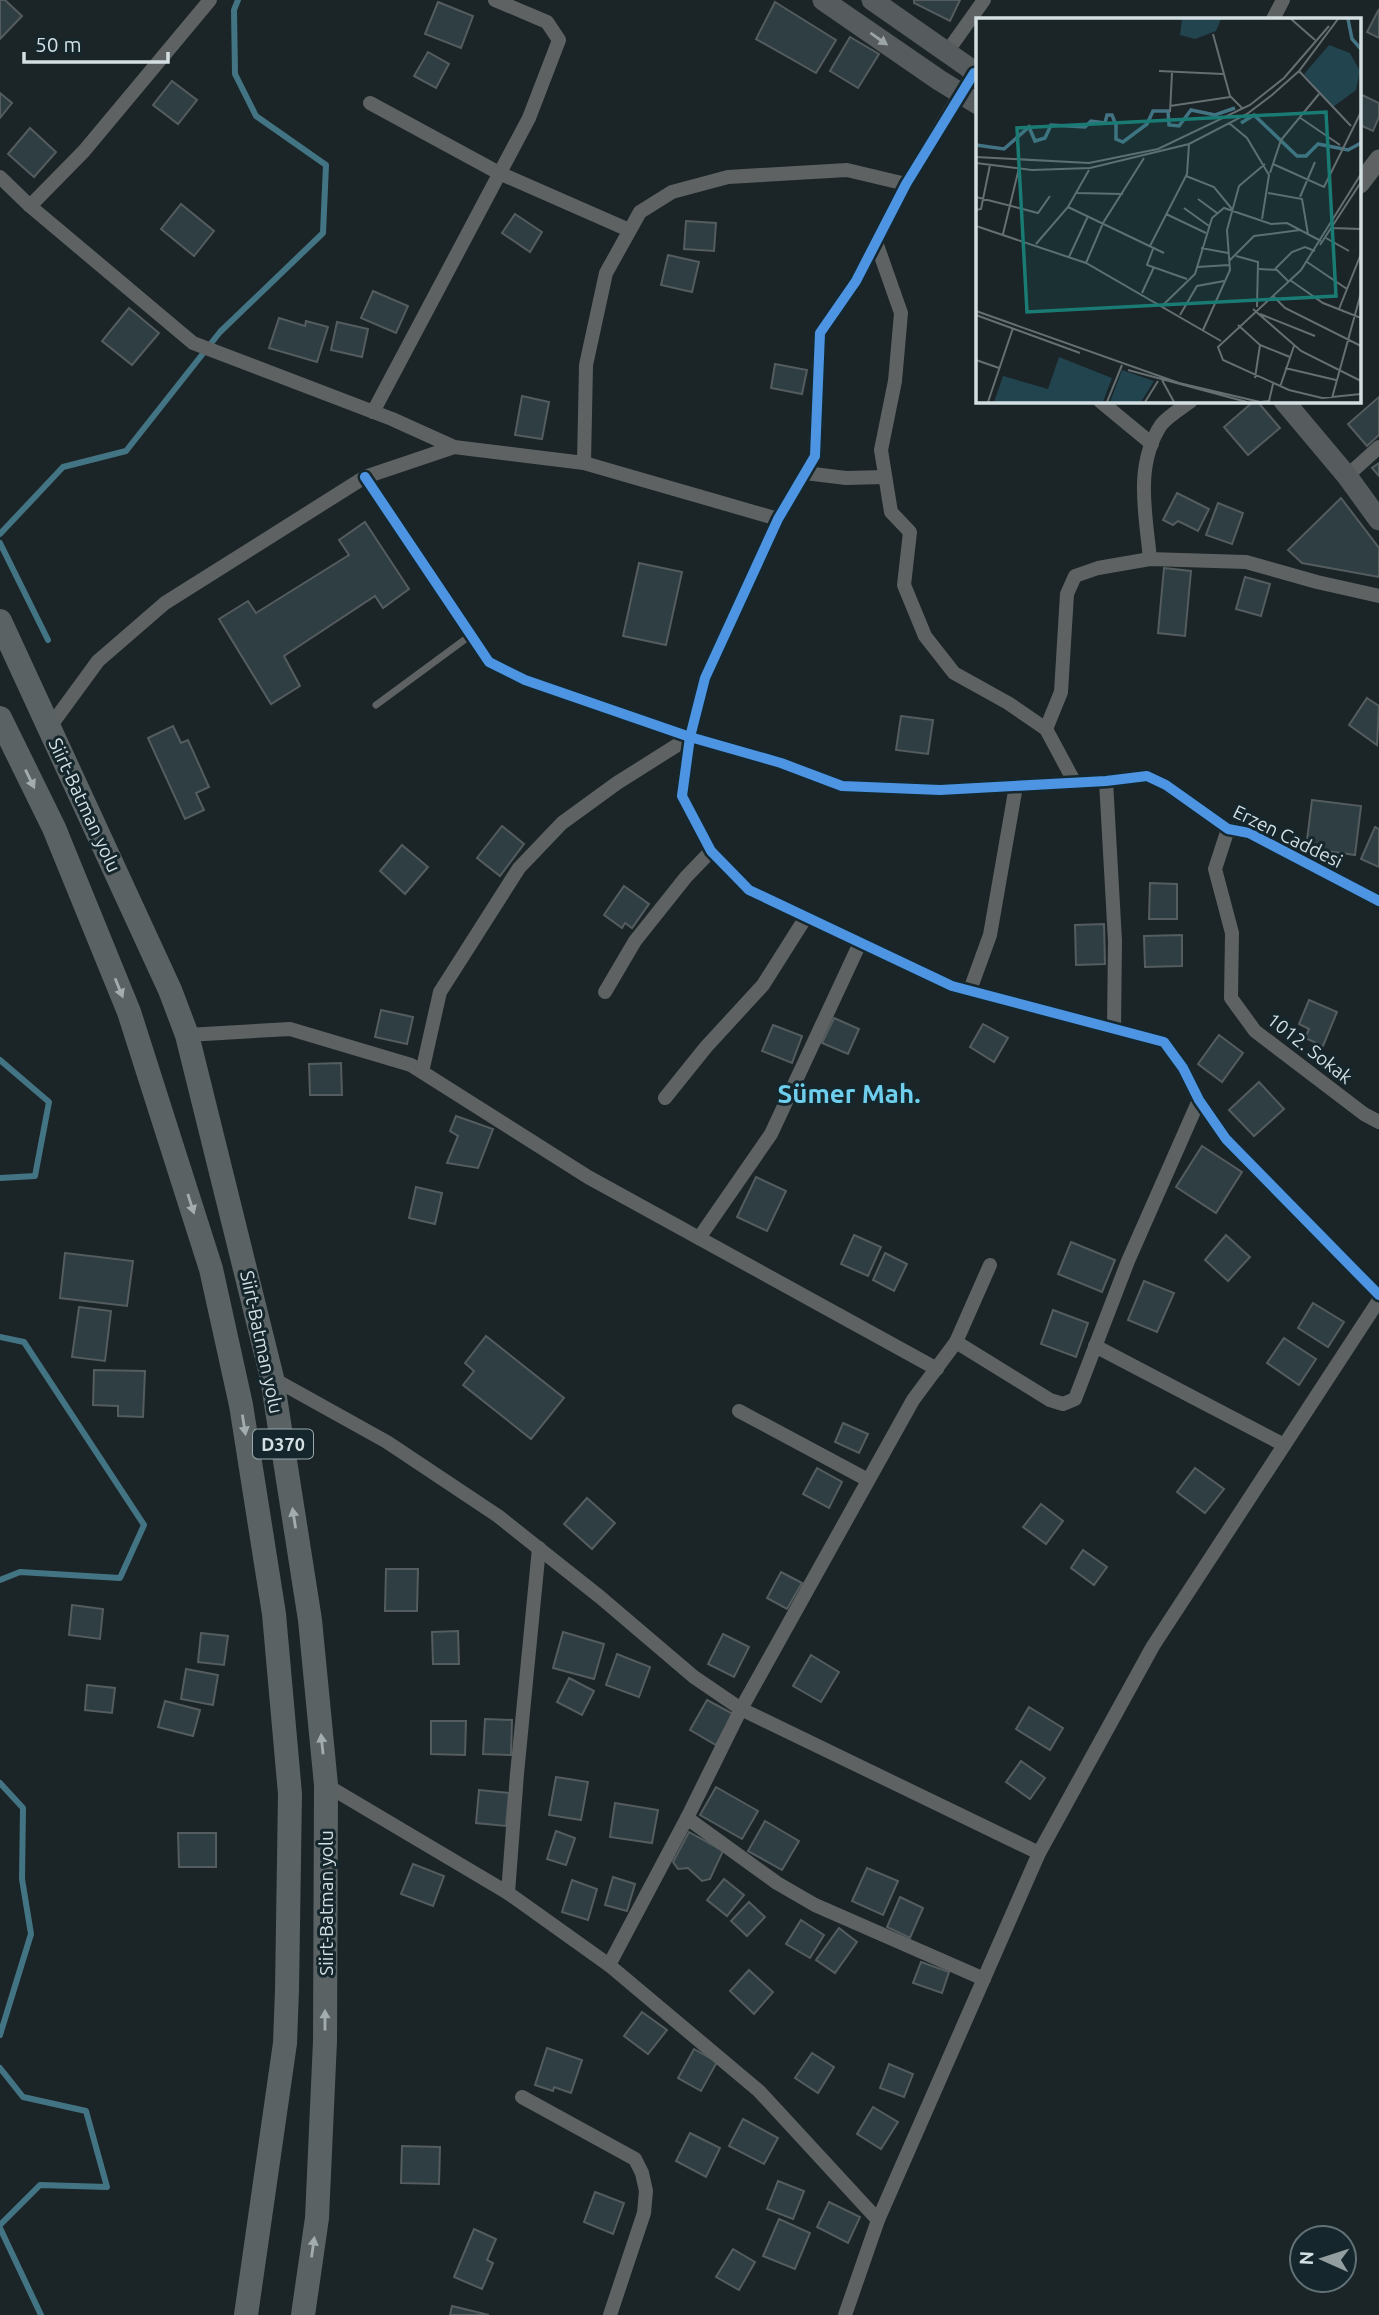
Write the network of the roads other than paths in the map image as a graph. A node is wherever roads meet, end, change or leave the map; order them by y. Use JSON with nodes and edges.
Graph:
{"nodes":[{"id":1,"x":210,"y":0,"type":"edge"},
{"id":2,"x":495,"y":0,"type":"edge"},
{"id":3,"x":823,"y":0,"type":"edge"},
{"id":4,"x":873,"y":0,"type":"edge"},
{"id":5,"x":984,"y":0,"type":"edge"},
{"id":6,"x":1283,"y":0,"type":"edge"},
{"id":7,"x":1274,"y":18,"type":"edge"},
{"id":8,"x":947,"y":52,"type":"junction"},
{"id":9,"x":976,"y":76,"type":"edge"},
{"id":10,"x":969,"y":99,"type":"edge"},
{"id":11,"x":370,"y":103,"type":"dead end"},
{"id":12,"x":1379,"y":159,"type":"edge"},
{"id":13,"x":499,"y":173,"type":"junction"},
{"id":14,"x":0,"y":177,"type":"edge"},
{"id":15,"x":1362,"y":181,"type":"edge"},
{"id":16,"x":906,"y":184,"type":"junction"},
{"id":17,"x":30,"y":206,"type":"junction"},
{"id":18,"x":629,"y":230,"type":"junction"},
{"id":19,"x":876,"y":242,"type":"junction"},
{"id":20,"x":1101,"y":402,"type":"edge"},
{"id":21,"x":1190,"y":402,"type":"edge"},
{"id":22,"x":1285,"y":402,"type":"edge"},
{"id":23,"x":373,"y":412,"type":"junction"},
{"id":24,"x":1152,"y":444,"type":"junction"},
{"id":25,"x":454,"y":447,"type":"junction"},
{"id":26,"x":1379,"y":447,"type":"edge"},
{"id":27,"x":584,"y":463,"type":"junction"},
{"id":28,"x":805,"y":473,"type":"junction"},
{"id":29,"x":1347,"y":476,"type":"junction"},
{"id":30,"x":365,"y":477,"type":"junction"},
{"id":31,"x":885,"y":477,"type":"junction"},
{"id":32,"x":778,"y":519,"type":"junction"},
{"id":33,"x":1379,"y":520,"type":"edge"},
{"id":34,"x":1150,"y":559,"type":"junction"},
{"id":35,"x":1379,"y":596,"type":"edge"},
{"id":36,"x":0,"y":621,"type":"edge"},
{"id":37,"x":471,"y":635,"type":"junction"},
{"id":38,"x":376,"y":705,"type":"dead end"},
{"id":39,"x":0,"y":718,"type":"edge"},
{"id":40,"x":49,"y":728,"type":"junction"},
{"id":41,"x":1046,"y":729,"type":"junction"},
{"id":42,"x":690,"y":737,"type":"junction"},
{"id":43,"x":1106,"y":781,"type":"junction"},
{"id":44,"x":1075,"y":783,"type":"junction"},
{"id":45,"x":1016,"y":786,"type":"junction"},
{"id":46,"x":1228,"y":829,"type":"junction"},
{"id":47,"x":711,"y":851,"type":"junction"},
{"id":48,"x":1379,"y":901,"type":"edge"},
{"id":49,"x":806,"y":917,"type":"junction"},
{"id":50,"x":860,"y":943,"type":"junction"},
{"id":51,"x":970,"y":990,"type":"junction"},
{"id":52,"x":605,"y":992,"type":"dead end"},
{"id":53,"x":1114,"y":1029,"type":"junction"},
{"id":54,"x":187,"y":1035,"type":"junction"},
{"id":55,"x":422,"y":1072,"type":"junction"},
{"id":56,"x":665,"y":1098,"type":"dead end"},
{"id":57,"x":1199,"y":1100,"type":"junction"},
{"id":58,"x":1379,"y":1122,"type":"edge"},
{"id":59,"x":699,"y":1238,"type":"junction"},
{"id":60,"x":990,"y":1265,"type":"dead end"},
{"id":61,"x":1379,"y":1297,"type":"edge"},
{"id":62,"x":956,"y":1342,"type":"junction"},
{"id":63,"x":1095,"y":1346,"type":"junction"},
{"id":64,"x":937,"y":1368,"type":"junction"},
{"id":65,"x":272,"y":1378,"type":"junction"},
{"id":66,"x":739,"y":1411,"type":"dead end"},
{"id":67,"x":1284,"y":1445,"type":"junction"},
{"id":68,"x":868,"y":1480,"type":"junction"},
{"id":69,"x":539,"y":1548,"type":"junction"},
{"id":70,"x":741,"y":1709,"type":"junction"},
{"id":71,"x":326,"y":1785,"type":"junction"},
{"id":72,"x":687,"y":1818,"type":"junction"},
{"id":73,"x":1039,"y":1853,"type":"junction"},
{"id":74,"x":508,"y":1893,"type":"junction"},
{"id":75,"x":609,"y":1965,"type":"junction"},
{"id":76,"x":984,"y":1979,"type":"junction"},
{"id":77,"x":522,"y":2097,"type":"dead end"},
{"id":78,"x":878,"y":2220,"type":"junction"},
{"id":79,"x":246,"y":2315,"type":"edge"},
{"id":80,"x":303,"y":2315,"type":"edge"},
{"id":81,"x":610,"y":2315,"type":"edge"},
{"id":82,"x":845,"y":2315,"type":"edge"}],
"edges":[{"from":1,"to":17,"type":"street"},
{"from":2,"to":13,"type":"street"},
{"from":3,"to":10,"type":"main road","one_way":true},
{"from":4,"to":8,"type":"main road"},
{"from":5,"to":8,"type":"street"},
{"from":6,"to":7,"type":"street"},
{"from":8,"to":9,"type":"main road"},
{"from":9,"to":10,"type":"street"},
{"from":10,"to":16,"type":"street"},
{"from":11,"to":13,"type":"street"},
{"from":12,"to":15,"type":"street"},
{"from":13,"to":18,"type":"street"},
{"from":13,"to":23,"type":"street"},
{"from":14,"to":17,"type":"street"},
{"from":16,"to":18,"type":"street"},
{"from":16,"to":19,"type":"street"},
{"from":17,"to":23,"type":"street"},
{"from":18,"to":27,"type":"street"},
{"from":19,"to":28,"type":"street"},
{"from":19,"to":31,"type":"street"},
{"from":20,"to":24,"type":"street"},
{"from":21,"to":24,"type":"street"},
{"from":22,"to":29,"type":"main road"},
{"from":23,"to":25,"type":"street"},
{"from":24,"to":34,"type":"street"},
{"from":25,"to":27,"type":"street"},
{"from":25,"to":30,"type":"street"},
{"from":26,"to":29,"type":"street"},
{"from":27,"to":32,"type":"street"},
{"from":28,"to":31,"type":"street"},
{"from":28,"to":32,"type":"street"},
{"from":29,"to":33,"type":"main road"},
{"from":30,"to":37,"type":"street","name":"Erzen Caddesi"},
{"from":30,"to":40,"type":"street"},
{"from":31,"to":41,"type":"street"},
{"from":32,"to":42,"type":"street"},
{"from":34,"to":35,"type":"street"},
{"from":34,"to":41,"type":"street"},
{"from":36,"to":40,"type":"highway","name":"Siirt-Batman yolu","number":"D370"},
{"from":37,"to":38,"type":"lane"},
{"from":37,"to":42,"type":"street","name":"Erzen Caddesi"},
{"from":39,"to":79,"type":"highway","name":"Siirt-Batman yolu","number":"D370","one_way":true},
{"from":40,"to":54,"type":"highway","name":"Siirt-Batman yolu","number":"D370"},
{"from":41,"to":44,"type":"street"},
{"from":42,"to":45,"type":"street","name":"Erzen Caddesi"},
{"from":42,"to":47,"type":"street"},
{"from":42,"to":55,"type":"street"},
{"from":43,"to":44,"type":"street","name":"Erzen Caddesi"},
{"from":43,"to":46,"type":"street","name":"Erzen Caddesi"},
{"from":43,"to":53,"type":"street"},
{"from":44,"to":45,"type":"street","name":"Erzen Caddesi"},
{"from":45,"to":51,"type":"street"},
{"from":46,"to":48,"type":"street","name":"Erzen Caddesi"},
{"from":46,"to":58,"type":"street","name":"1012. Sokak"},
{"from":47,"to":49,"type":"street"},
{"from":47,"to":52,"type":"street"},
{"from":49,"to":50,"type":"street"},
{"from":49,"to":56,"type":"street"},
{"from":50,"to":51,"type":"street"},
{"from":50,"to":59,"type":"street"},
{"from":51,"to":53,"type":"street"},
{"from":53,"to":57,"type":"street"},
{"from":54,"to":55,"type":"street"},
{"from":54,"to":65,"type":"highway","name":"Siirt-Batman yolu","number":"D370"},
{"from":55,"to":59,"type":"street"},
{"from":57,"to":61,"type":"street"},
{"from":57,"to":63,"type":"street"},
{"from":59,"to":64,"type":"street"},
{"from":60,"to":62,"type":"street"},
{"from":61,"to":67,"type":"street"},
{"from":62,"to":63,"type":"street"},
{"from":62,"to":64,"type":"street"},
{"from":63,"to":67,"type":"street"},
{"from":64,"to":68,"type":"street"},
{"from":65,"to":69,"type":"street"},
{"from":71,"to":65,"type":"highway","name":"Siirt-Batman yolu","number":"D370","one_way":true},
{"from":66,"to":68,"type":"street"},
{"from":67,"to":73,"type":"street"},
{"from":68,"to":70,"type":"street"},
{"from":69,"to":70,"type":"street"},
{"from":69,"to":74,"type":"street"},
{"from":70,"to":72,"type":"street"},
{"from":70,"to":73,"type":"street"},
{"from":71,"to":74,"type":"street"},
{"from":80,"to":71,"type":"highway","name":"Siirt-Batman yolu","number":"D370","one_way":true},
{"from":72,"to":75,"type":"street"},
{"from":72,"to":76,"type":"street"},
{"from":73,"to":76,"type":"street"},
{"from":74,"to":75,"type":"street"},
{"from":75,"to":78,"type":"street"},
{"from":76,"to":78,"type":"street"},
{"from":77,"to":81,"type":"street"},
{"from":78,"to":82,"type":"street"}]}
